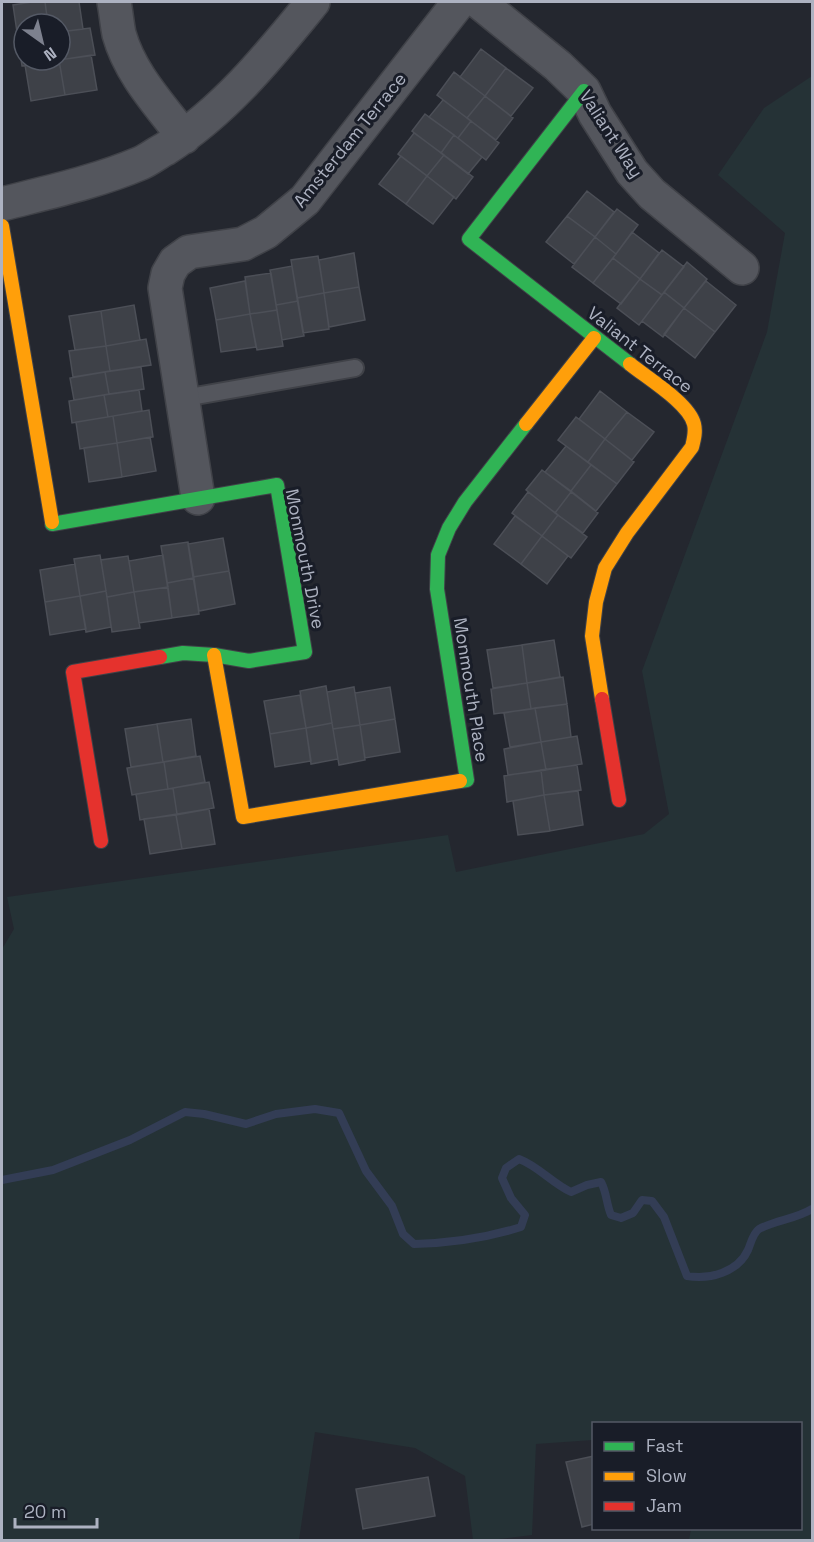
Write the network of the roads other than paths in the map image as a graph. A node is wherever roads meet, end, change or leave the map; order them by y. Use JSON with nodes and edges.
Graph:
{"nodes":[{"id":1,"x":114,"y":2,"type":"edge"},
{"id":2,"x":313,"y":2,"type":"edge"},
{"id":3,"x":459,"y":2,"type":"edge"},
{"id":4,"x":479,"y":2,"type":"edge"},
{"id":5,"x":584,"y":91,"type":"junction"},
{"id":6,"x":184,"y":137,"type":"junction"},
{"id":7,"x":2,"y":204,"type":"edge"},
{"id":8,"x":2,"y":226,"type":"edge"},
{"id":9,"x":742,"y":268,"type":"dead end"},
{"id":10,"x":594,"y":338,"type":"junction"},
{"id":11,"x":355,"y":368,"type":"dead end"},
{"id":12,"x":184,"y":398,"type":"junction"},
{"id":13,"x":198,"y":498,"type":"junction"},
{"id":14,"x":214,"y":655,"type":"junction"},
{"id":15,"x":619,"y":800,"type":"dead end"},
{"id":16,"x":101,"y":841,"type":"dead end"}],
"edges":[{"from":1,"to":6,"type":"street"},
{"from":2,"to":6,"type":"street"},
{"from":3,"to":12,"type":"street","name":"Amsterdam Terrace"},
{"from":4,"to":5,"type":"street","name":"Valiant Way"},
{"from":5,"to":9,"type":"street","name":"Valiant Way"},
{"from":5,"to":10,"type":"street","name":"Valiant Terrace"},
{"from":6,"to":7,"type":"street"},
{"from":8,"to":13,"type":"street","name":"Monmouth Drive"},
{"from":10,"to":14,"type":"street","name":"Monmouth Place"},
{"from":10,"to":15,"type":"street","name":"Valiant Terrace"},
{"from":11,"to":12,"type":"lane"},
{"from":12,"to":13,"type":"street","name":"Amsterdam Terrace"},
{"from":13,"to":14,"type":"street","name":"Monmouth Drive"},
{"from":14,"to":16,"type":"street","name":"Monmouth Drive"}]}
